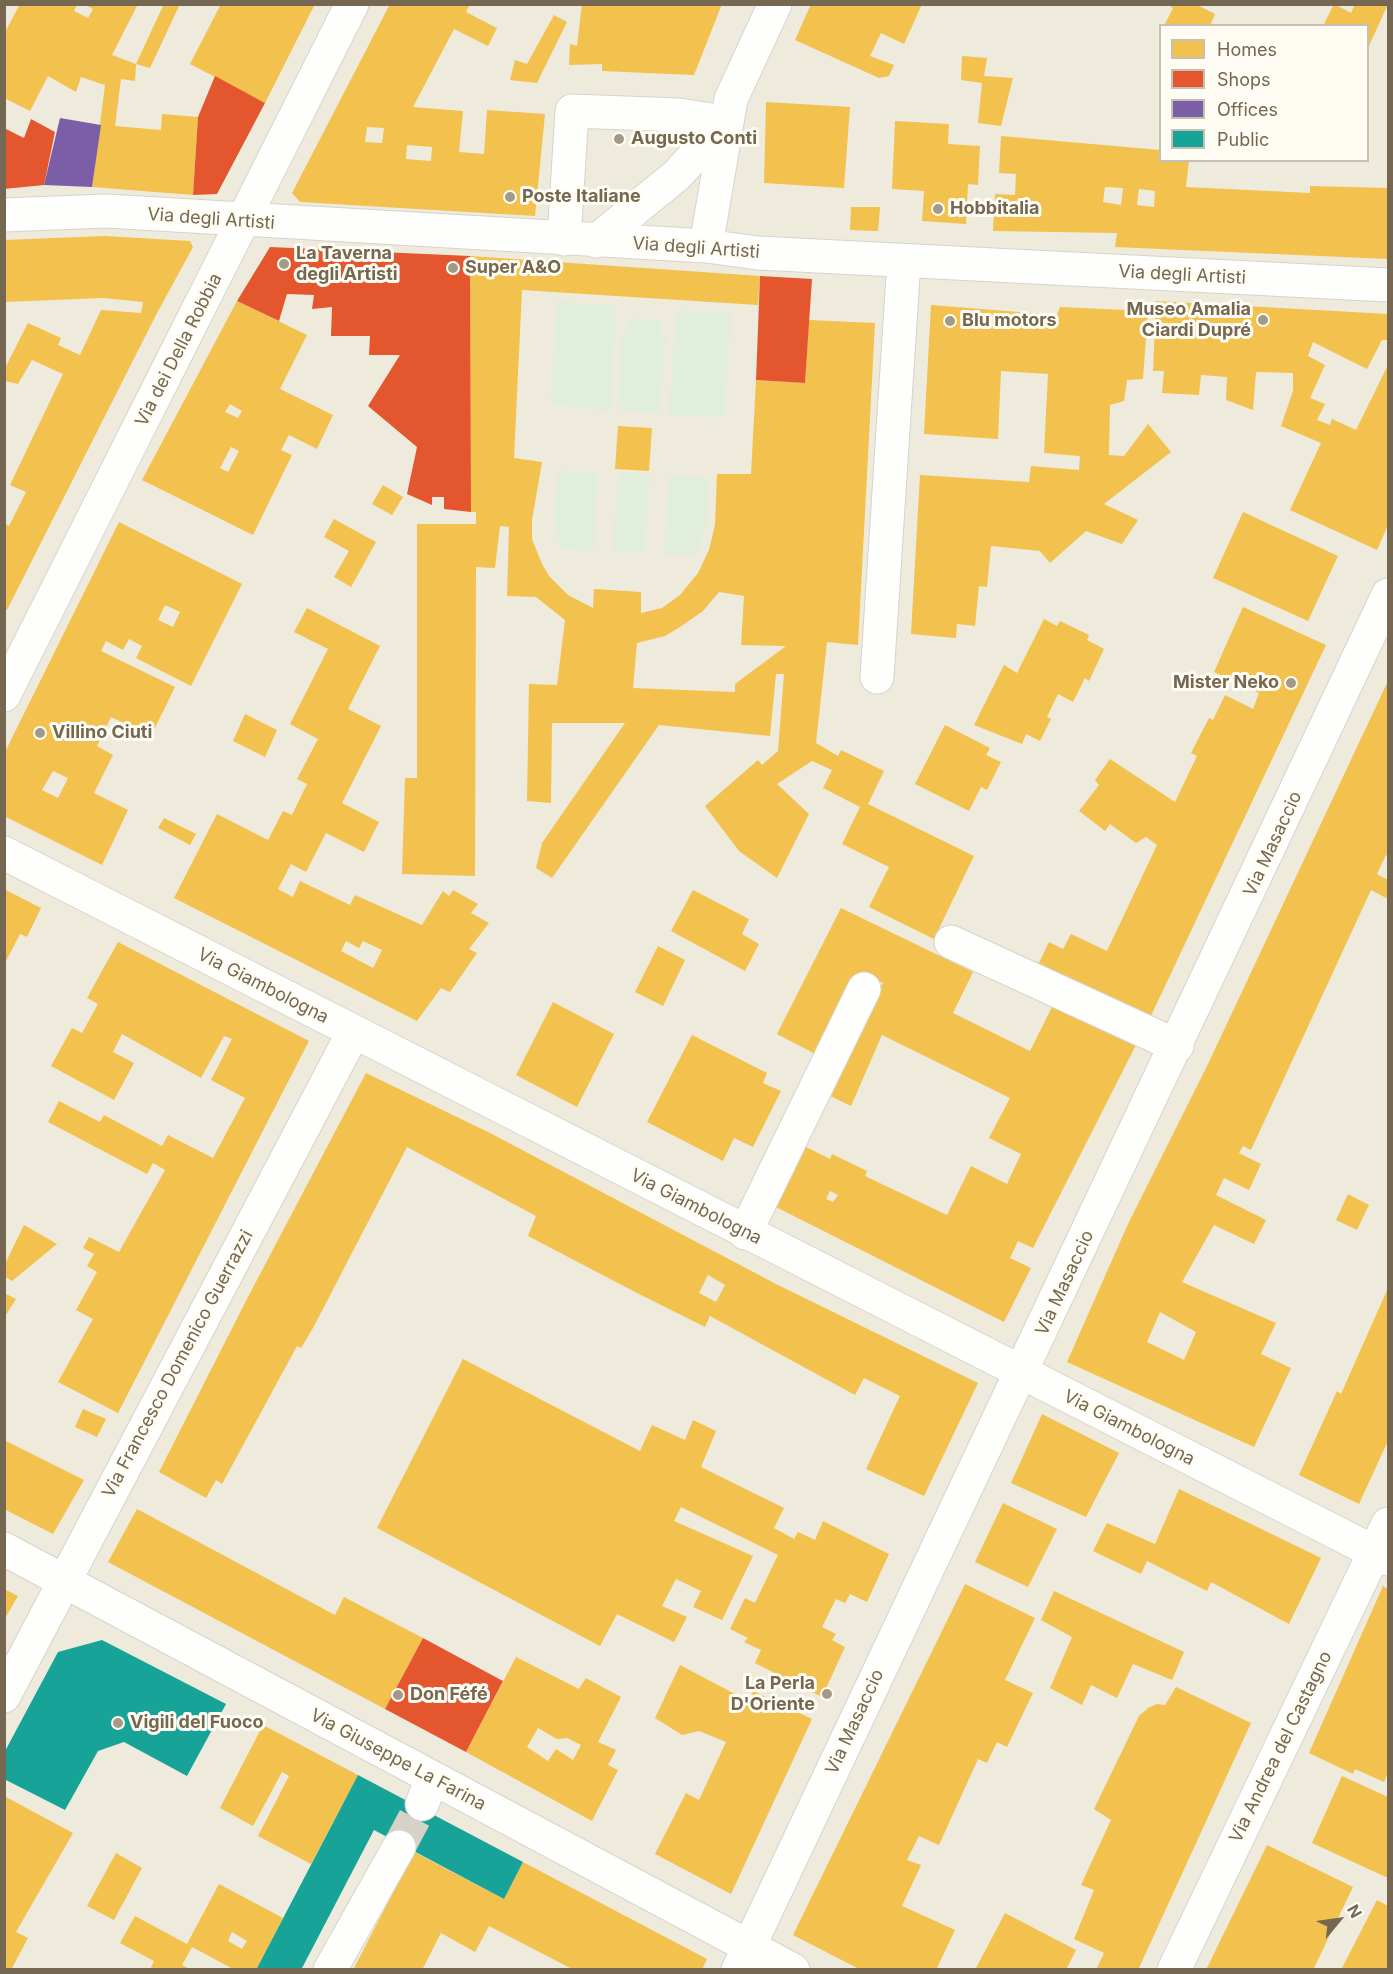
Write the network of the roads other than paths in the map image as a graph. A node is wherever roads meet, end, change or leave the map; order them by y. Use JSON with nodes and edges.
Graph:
{"nodes":[{"id":1,"x":352,"y":4,"type":"edge"},
{"id":2,"x":775,"y":4,"type":"edge"},
{"id":3,"x":725,"y":122,"type":"junction"},
{"id":4,"x":4,"y":215,"type":"edge"},
{"id":5,"x":244,"y":221,"type":"junction"},
{"id":6,"x":564,"y":239,"type":"junction"},
{"id":7,"x":596,"y":241,"type":"junction"},
{"id":8,"x":706,"y":246,"type":"junction"},
{"id":9,"x":904,"y":261,"type":"junction"},
{"id":10,"x":1389,"y":285,"type":"edge"},
{"id":11,"x":1389,"y":595,"type":"edge"},
{"id":12,"x":877,"y":677,"type":"dead end"},
{"id":13,"x":4,"y":695,"type":"edge"},
{"id":14,"x":4,"y":853,"type":"edge"},
{"id":15,"x":951,"y":942,"type":"dead end"},
{"id":16,"x":864,"y":989,"type":"dead end"},
{"id":17,"x":353,"y":1032,"type":"junction"},
{"id":18,"x":1177,"y":1046,"type":"junction"},
{"id":19,"x":745,"y":1233,"type":"junction"},
{"id":20,"x":1022,"y":1373,"type":"junction"},
{"id":21,"x":1384,"y":1545,"type":"edge"},
{"id":22,"x":4,"y":1549,"type":"edge"},
{"id":23,"x":65,"y":1582,"type":"junction"},
{"id":24,"x":4,"y":1696,"type":"edge"},
{"id":25,"x":399,"y":1847,"type":"tunnel mouth"},
{"id":26,"x":743,"y":1958,"type":"edge"},
{"id":27,"x":330,"y":1970,"type":"edge"},
{"id":28,"x":793,"y":1970,"type":"edge"},
{"id":29,"x":1174,"y":1970,"type":"edge"}],
"edges":[{"from":1,"to":5,"type":"street","name":"Via dei Della Robbia"},
{"from":2,"to":3,"type":"street"},
{"from":3,"to":6,"type":"street"},
{"from":3,"to":7,"type":"street"},
{"from":3,"to":8,"type":"street"},
{"from":4,"to":5,"type":"street","name":"Via degli Artisti"},
{"from":5,"to":6,"type":"street","name":"Via degli Artisti"},
{"from":5,"to":13,"type":"street","name":"Via dei Della Robbia"},
{"from":6,"to":7,"type":"street","name":"Via degli Artisti"},
{"from":7,"to":8,"type":"street","name":"Via degli Artisti"},
{"from":8,"to":9,"type":"street","name":"Via degli Artisti"},
{"from":9,"to":10,"type":"street","name":"Via degli Artisti"},
{"from":9,"to":12,"type":"street"},
{"from":11,"to":18,"type":"street","name":"Via Masaccio"},
{"from":14,"to":17,"type":"street","name":"Via Giambologna"},
{"from":15,"to":18,"type":"street"},
{"from":16,"to":19,"type":"street"},
{"from":17,"to":19,"type":"street","name":"Via Giambologna"},
{"from":17,"to":23,"type":"street","name":"Via Francesco Domenico Guerrazzi"},
{"from":18,"to":20,"type":"street","name":"Via Masaccio"},
{"from":19,"to":20,"type":"street","name":"Via Giambologna"},
{"from":20,"to":21,"type":"street","name":"Via Giambologna"},
{"from":20,"to":26,"type":"street","name":"Via Masaccio"},
{"from":21,"to":29,"type":"street","name":"Via Andrea del Castagno"},
{"from":22,"to":23,"type":"street","name":"Via Giuseppe La Farina"},
{"from":23,"to":24,"type":"street","name":"Via Francesco Domenico Guerrazzi"},
{"from":23,"to":26,"type":"street","name":"Via Giuseppe La Farina"},
{"from":25,"to":27,"type":"street"},
{"from":26,"to":28,"type":"street","name":"Via Giuseppe La Farina"}]}
